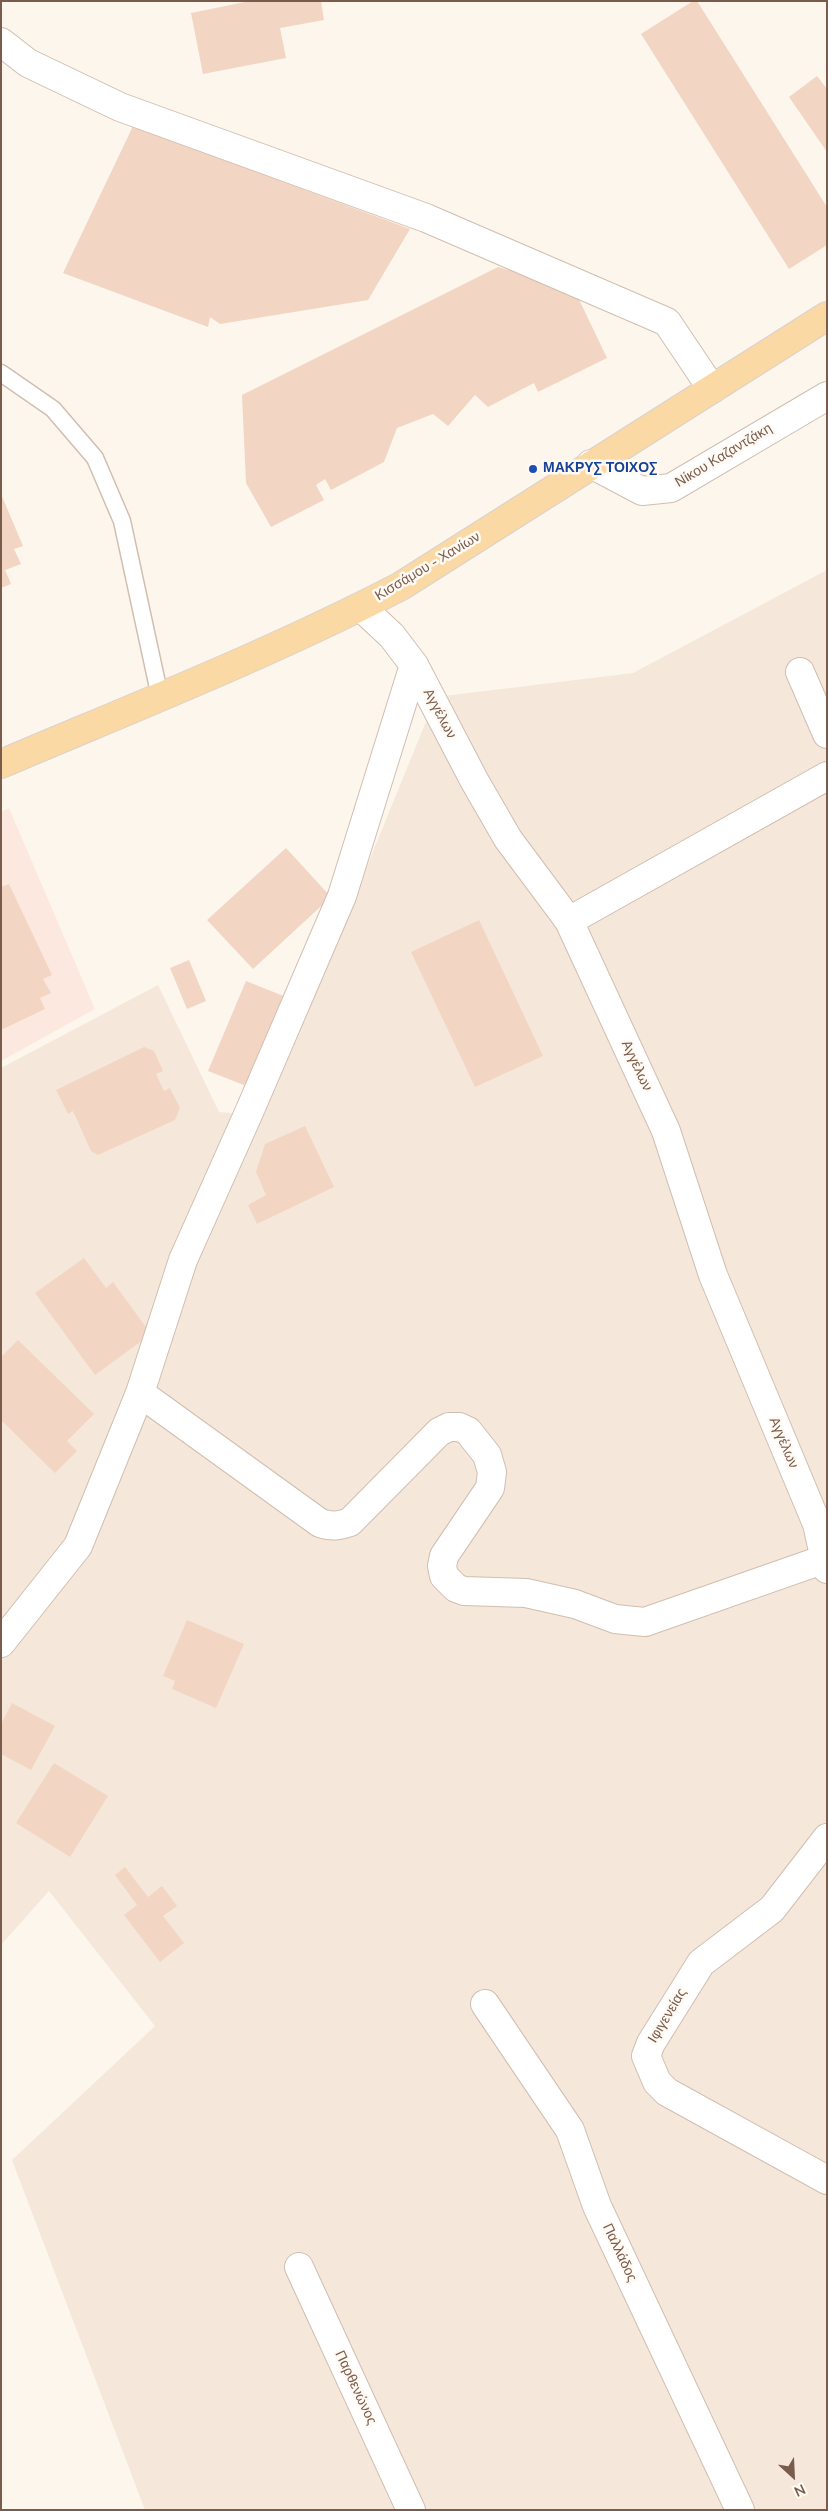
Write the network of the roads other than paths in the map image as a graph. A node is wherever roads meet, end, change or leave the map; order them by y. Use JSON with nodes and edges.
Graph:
{"nodes":[{"id":1,"x":1,"y":42,"type":"edge"},
{"id":2,"x":827,"y":316,"type":"edge"},
{"id":3,"x":1,"y":373,"type":"edge"},
{"id":4,"x":712,"y":389,"type":"junction"},
{"id":5,"x":827,"y":396,"type":"edge"},
{"id":6,"x":591,"y":464,"type":"junction"},
{"id":7,"x":361,"y":607,"type":"junction"},
{"id":8,"x":414,"y":665,"type":"junction"},
{"id":9,"x":800,"y":672,"type":"dead end"},
{"id":10,"x":160,"y":697,"type":"junction"},
{"id":11,"x":827,"y":734,"type":"edge"},
{"id":12,"x":1,"y":764,"type":"edge"},
{"id":13,"x":827,"y":776,"type":"edge"},
{"id":14,"x":569,"y":921,"type":"junction"},
{"id":15,"x":140,"y":1393,"type":"junction"},
{"id":16,"x":826,"y":1564,"type":"edge"},
{"id":17,"x":1,"y":1643,"type":"edge"},
{"id":18,"x":827,"y":1838,"type":"edge"},
{"id":19,"x":485,"y":2004,"type":"dead end"},
{"id":20,"x":827,"y":2180,"type":"edge"},
{"id":21,"x":299,"y":2267,"type":"dead end"},
{"id":22,"x":411,"y":2510,"type":"edge"},
{"id":23,"x":740,"y":2510,"type":"edge"}],
"edges":[{"from":1,"to":4,"type":"street"},
{"from":2,"to":4,"type":"main road","name":"Κισσάμου - Χανίων"},
{"from":3,"to":10,"type":"lane"},
{"from":4,"to":6,"type":"main road","name":"Κισσάμου - Χανίων"},
{"from":5,"to":6,"type":"street","name":"Νίκου Καζαντζάκη"},
{"from":6,"to":7,"type":"main road","name":"Κισσάμου - Χανίων"},
{"from":7,"to":8,"type":"street","name":"Αγγέλων"},
{"from":7,"to":10,"type":"main road","name":"Κισσάμου - Χανίων"},
{"from":8,"to":14,"type":"street","name":"Αγγέλων"},
{"from":8,"to":15,"type":"street"},
{"from":9,"to":11,"type":"street"},
{"from":10,"to":12,"type":"main road","name":"Κισσάμου - Χανίων"},
{"from":13,"to":14,"type":"street"},
{"from":14,"to":16,"type":"street","name":"Αγγέλων"},
{"from":15,"to":16,"type":"street"},
{"from":15,"to":17,"type":"street"},
{"from":18,"to":20,"type":"street","name":"Ιφιγενείας"},
{"from":19,"to":23,"type":"street","name":"Παλλάδος"},
{"from":21,"to":22,"type":"street","name":"Παρθενώνος"}]}
